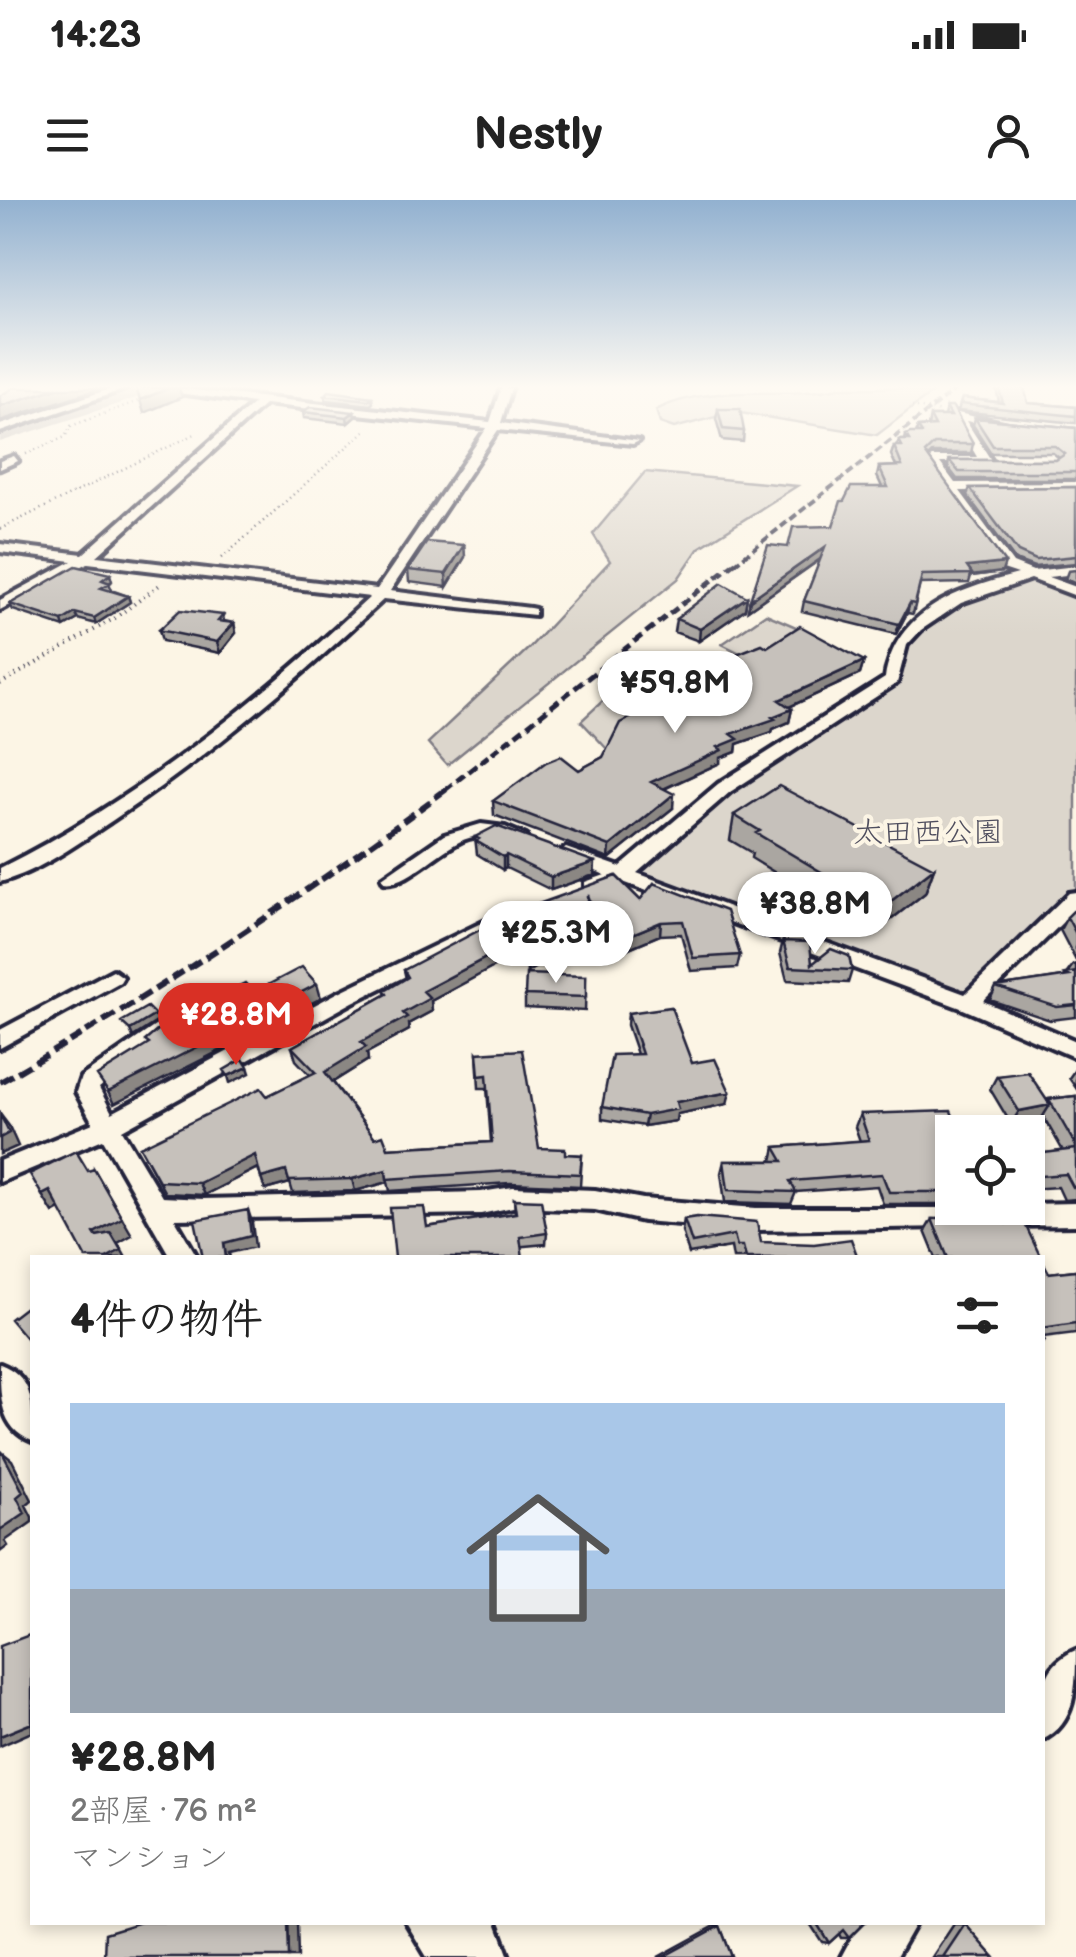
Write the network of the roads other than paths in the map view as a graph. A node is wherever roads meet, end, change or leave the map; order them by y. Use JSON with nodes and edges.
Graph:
{"nodes":[{"id":1,"x":185,"y":470,"type":"edge"},
{"id":2,"x":465,"y":470,"type":"edge"},
{"id":3,"x":939,"y":470,"type":"edge"},
{"id":4,"x":1063,"y":473,"type":"edge"},
{"id":5,"x":951,"y":486,"type":"junction"},
{"id":6,"x":1074,"y":486,"type":"edge"},
{"id":7,"x":0,"y":548,"type":"edge"},
{"id":8,"x":85,"y":559,"type":"junction"},
{"id":9,"x":1076,"y":570,"type":"edge"},
{"id":10,"x":1025,"y":574,"type":"junction"},
{"id":11,"x":1076,"y":592,"type":"edge"},
{"id":12,"x":380,"y":595,"type":"junction"},
{"id":13,"x":0,"y":606,"type":"edge"},
{"id":14,"x":530,"y":612,"type":"dead end"},
{"id":15,"x":0,"y":876,"type":"edge"},
{"id":16,"x":622,"y":876,"type":"junction"},
{"id":17,"x":391,"y":878,"type":"dead end"},
{"id":18,"x":570,"y":895,"type":"edge"},
{"id":19,"x":1076,"y":898,"type":"edge"},
{"id":20,"x":535,"y":908,"type":"edge"},
{"id":21,"x":113,"y":976,"type":"dead end"},
{"id":22,"x":968,"y":1003,"type":"junction"},
{"id":23,"x":1076,"y":1027,"type":"edge"},
{"id":24,"x":163,"y":1032,"type":"edge"},
{"id":25,"x":1038,"y":1034,"type":"junction"},
{"id":26,"x":0,"y":1040,"type":"edge"},
{"id":27,"x":1076,"y":1050,"type":"edge"},
{"id":28,"x":105,"y":1128,"type":"junction"},
{"id":29,"x":0,"y":1172,"type":"edge"},
{"id":30,"x":154,"y":1207,"type":"junction"},
{"id":31,"x":1076,"y":1214,"type":"edge"},
{"id":32,"x":183,"y":1255,"type":"edge"},
{"id":33,"x":0,"y":1382,"type":"edge"},
{"id":34,"x":30,"y":1420,"type":"edge"},
{"id":35,"x":1076,"y":1672,"type":"edge"},
{"id":36,"x":1045,"y":1714,"type":"edge"},
{"id":37,"x":433,"y":1925,"type":"edge"},
{"id":38,"x":478,"y":1925,"type":"edge"},
{"id":39,"x":889,"y":1925,"type":"edge"},
{"id":40,"x":458,"y":1957,"type":"edge"},
{"id":41,"x":490,"y":1957,"type":"edge"},
{"id":42,"x":866,"y":1957,"type":"edge"}],
"edges":[{"from":1,"to":8,"type":"street"},
{"from":2,"to":12,"type":"street"},
{"from":3,"to":5,"type":"street"},
{"from":4,"to":6,"type":"street"},
{"from":5,"to":6,"type":"street"},
{"from":5,"to":10,"type":"street"},
{"from":7,"to":8,"type":"street"},
{"from":8,"to":12,"type":"street"},
{"from":8,"to":13,"type":"street"},
{"from":9,"to":10,"type":"street"},
{"from":10,"to":11,"type":"street"},
{"from":10,"to":16,"type":"street"},
{"from":12,"to":14,"type":"street"},
{"from":12,"to":15,"type":"street"},
{"from":16,"to":17,"type":"street"},
{"from":16,"to":18,"type":"street"},
{"from":16,"to":22,"type":"street"},
{"from":19,"to":22,"type":"street"},
{"from":20,"to":28,"type":"street"},
{"from":21,"to":26,"type":"street"},
{"from":22,"to":25,"type":"street"},
{"from":23,"to":25,"type":"street"},
{"from":24,"to":28,"type":"street"},
{"from":25,"to":27,"type":"street"},
{"from":28,"to":29,"type":"street"},
{"from":28,"to":30,"type":"street"},
{"from":30,"to":31,"type":"street"},
{"from":30,"to":32,"type":"street"},
{"from":33,"to":34,"type":"street"},
{"from":35,"to":36,"type":"street"},
{"from":37,"to":40,"type":"street"},
{"from":38,"to":41,"type":"street"},
{"from":39,"to":42,"type":"street"}]}
